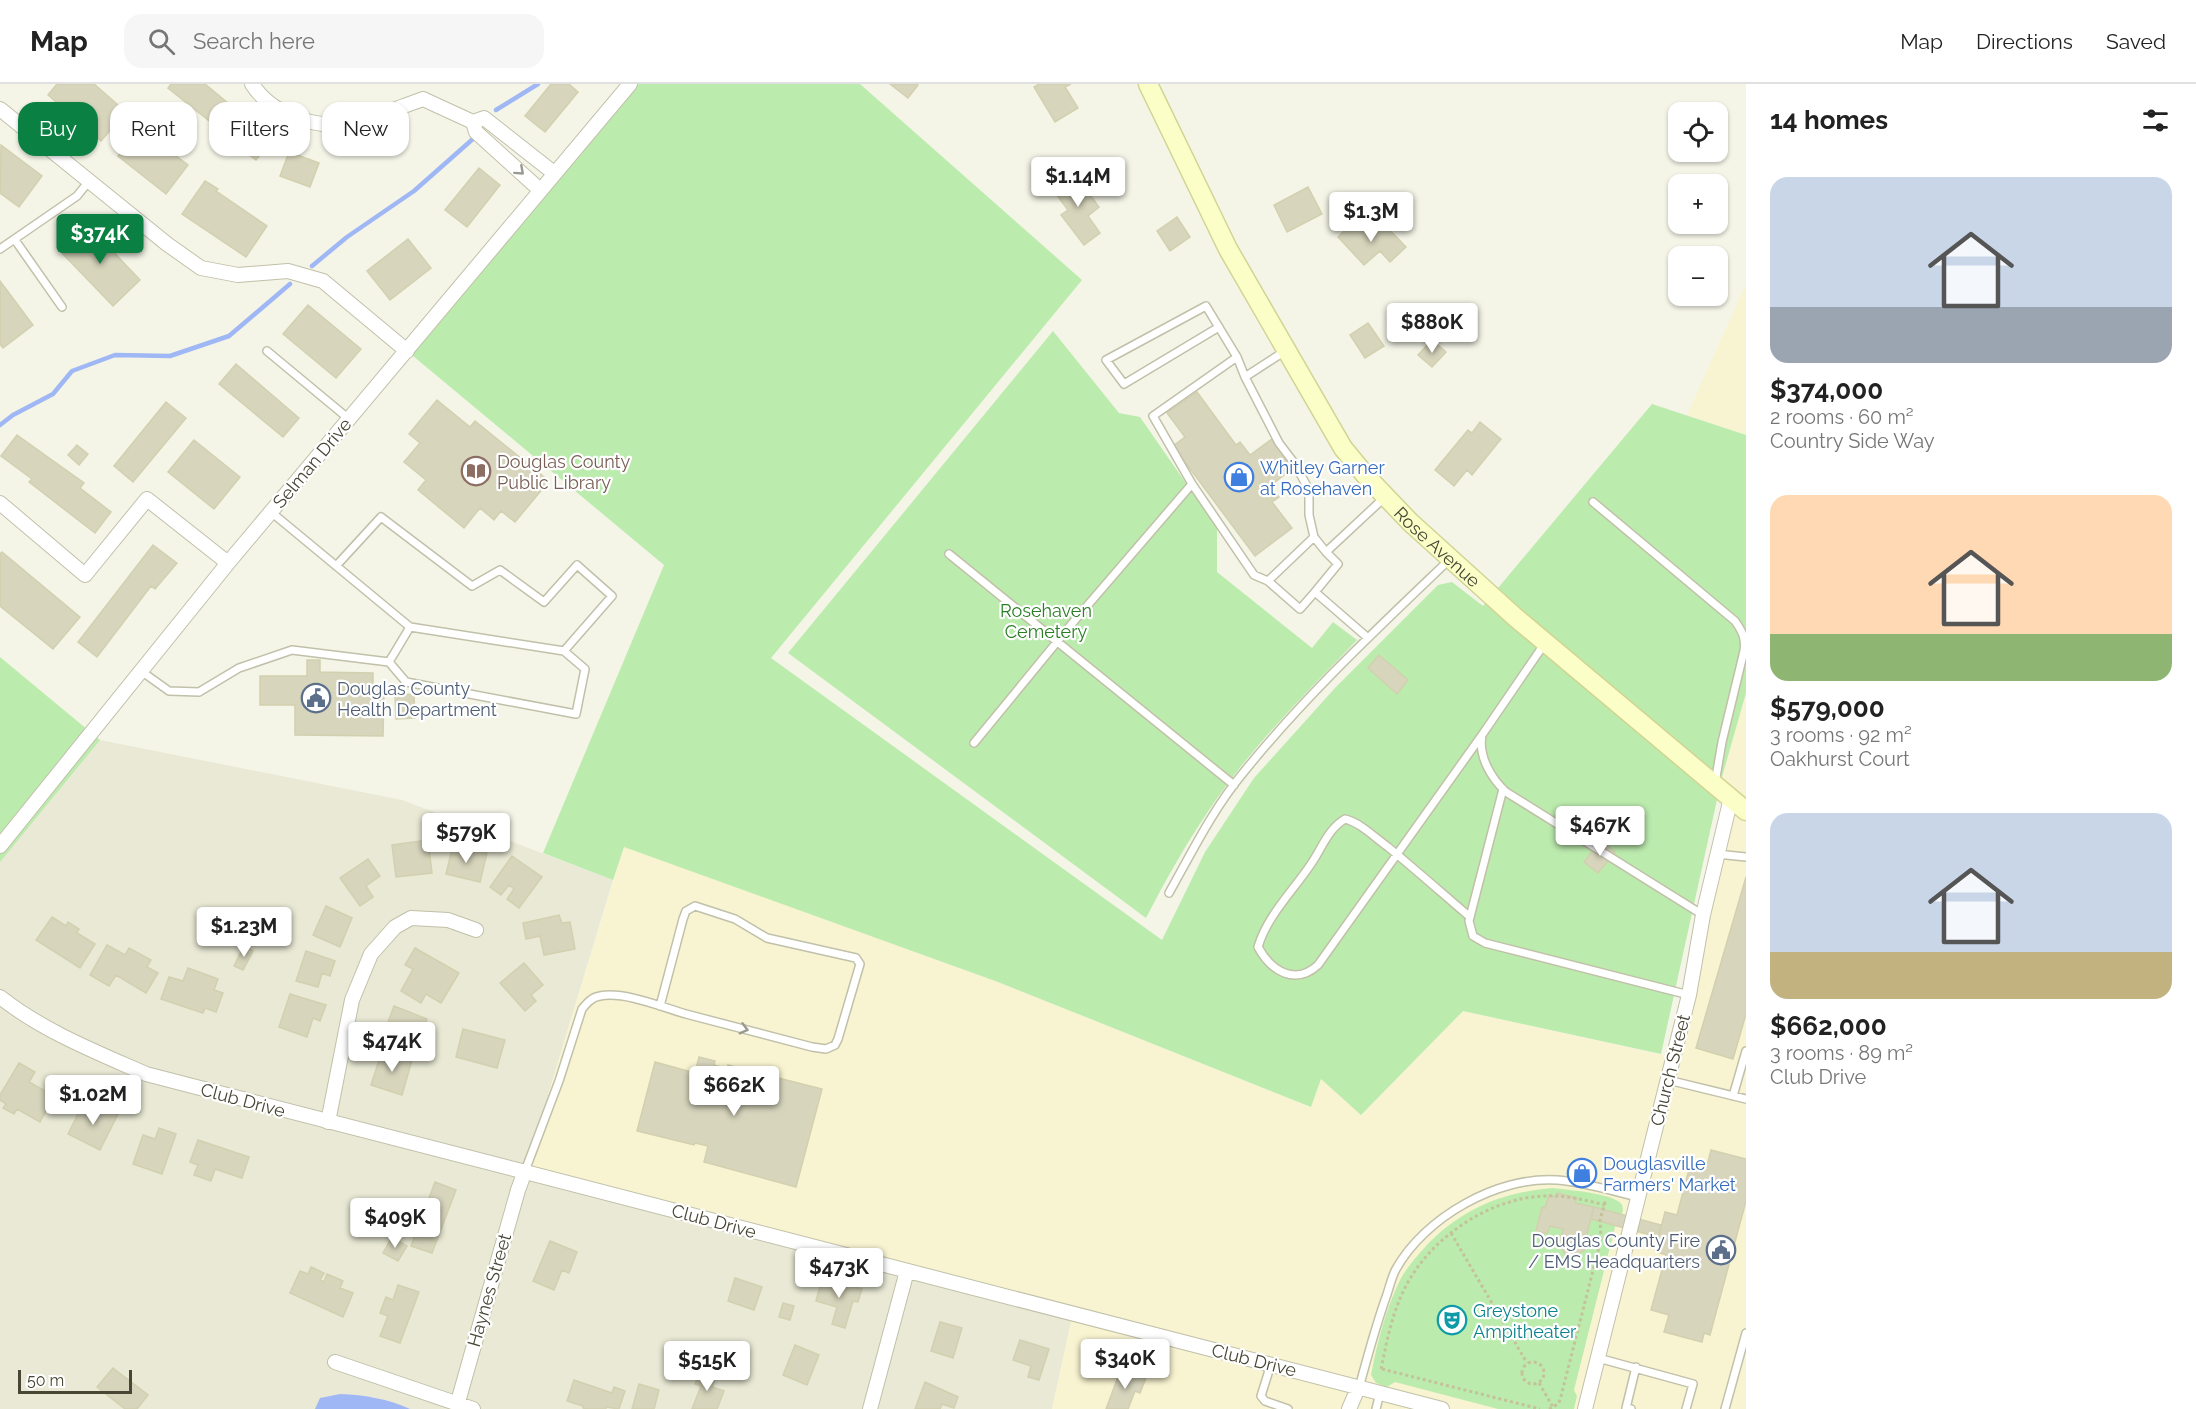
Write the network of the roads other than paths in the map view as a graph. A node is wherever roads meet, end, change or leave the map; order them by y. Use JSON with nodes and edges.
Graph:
{"nodes":[{"id":1,"x":252,"y":84,"type":"edge"},
{"id":2,"x":425,"y":84,"type":"edge"},
{"id":3,"x":630,"y":84,"type":"edge"},
{"id":4,"x":1148,"y":84,"type":"edge"},
{"id":5,"x":423,"y":99,"type":"junction"},
{"id":6,"x":0,"y":109,"type":"edge"},
{"id":7,"x":473,"y":122,"type":"junction"},
{"id":8,"x":554,"y":173,"type":"junction"},
{"id":9,"x":88,"y":181,"type":"junction"},
{"id":10,"x":540,"y":190,"type":"junction"},
{"id":11,"x":15,"y":240,"type":"junction"},
{"id":12,"x":0,"y":249,"type":"edge"},
{"id":13,"x":62,"y":307,"type":"dead end"},
{"id":14,"x":1219,"y":327,"type":"junction"},
{"id":15,"x":1287,"y":350,"type":"junction"},
{"id":16,"x":267,"y":351,"type":"dead end"},
{"id":17,"x":407,"y":351,"type":"junction"},
{"id":18,"x":1237,"y":357,"type":"junction"},
{"id":19,"x":1245,"y":377,"type":"junction"},
{"id":20,"x":349,"y":419,"type":"junction"},
{"id":21,"x":1192,"y":484,"type":"junction"},
{"id":22,"x":1385,"y":497,"type":"junction"},
{"id":23,"x":1593,"y":502,"type":"dead end"},
{"id":24,"x":0,"y":503,"type":"edge"},
{"id":25,"x":271,"y":512,"type":"junction"},
{"id":26,"x":1314,"y":537,"type":"junction"},
{"id":27,"x":1326,"y":552,"type":"junction"},
{"id":28,"x":949,"y":554,"type":"dead end"},
{"id":29,"x":1451,"y":558,"type":"junction"},
{"id":30,"x":228,"y":563,"type":"junction"},
{"id":31,"x":336,"y":566,"type":"junction"},
{"id":32,"x":1268,"y":580,"type":"junction"},
{"id":33,"x":1315,"y":592,"type":"junction"},
{"id":34,"x":410,"y":627,"type":"junction"},
{"id":35,"x":1368,"y":638,"type":"junction"},
{"id":36,"x":1058,"y":642,"type":"junction"},
{"id":37,"x":1545,"y":642,"type":"junction"},
{"id":38,"x":564,"y":651,"type":"junction"},
{"id":39,"x":389,"y":662,"type":"junction"},
{"id":40,"x":141,"y":670,"type":"junction"},
{"id":41,"x":1482,"y":735,"type":"junction"},
{"id":42,"x":974,"y":743,"type":"dead end"},
{"id":43,"x":1234,"y":785,"type":"junction"},
{"id":44,"x":1715,"y":785,"type":"junction"},
{"id":45,"x":1503,"y":789,"type":"junction"},
{"id":46,"x":1731,"y":798,"type":"junction"},
{"id":47,"x":1746,"y":811,"type":"edge"},
{"id":48,"x":0,"y":846,"type":"edge"},
{"id":49,"x":1717,"y":854,"type":"junction"},
{"id":50,"x":1396,"y":855,"type":"junction"},
{"id":51,"x":1746,"y":857,"type":"edge"},
{"id":52,"x":1168,"y":893,"type":"dead end"},
{"id":53,"x":1703,"y":915,"type":"junction"},
{"id":54,"x":1470,"y":917,"type":"junction"},
{"id":55,"x":476,"y":930,"type":"dead end"},
{"id":56,"x":1689,"y":995,"type":"junction"},
{"id":57,"x":0,"y":997,"type":"edge"},
{"id":58,"x":660,"y":1006,"type":"junction"},
{"id":59,"x":1746,"y":1051,"type":"edge"},
{"id":60,"x":1668,"y":1080,"type":"junction"},
{"id":61,"x":1733,"y":1096,"type":"junction"},
{"id":62,"x":1746,"y":1099,"type":"edge"},
{"id":63,"x":328,"y":1122,"type":"junction"},
{"id":64,"x":525,"y":1171,"type":"junction"},
{"id":65,"x":1638,"y":1197,"type":"junction"},
{"id":66,"x":907,"y":1271,"type":"junction"},
{"id":67,"x":1746,"y":1333,"type":"edge"},
{"id":68,"x":1744,"y":1348,"type":"edge"},
{"id":69,"x":1598,"y":1358,"type":"junction"},
{"id":70,"x":335,"y":1362,"type":"dead end"},
{"id":71,"x":1271,"y":1364,"type":"junction"},
{"id":72,"x":1636,"y":1367,"type":"junction"},
{"id":73,"x":1358,"y":1388,"type":"junction"},
{"id":74,"x":1380,"y":1393,"type":"junction"},
{"id":75,"x":456,"y":1407,"type":"edge"},
{"id":76,"x":474,"y":1409,"type":"edge"},
{"id":77,"x":870,"y":1409,"type":"edge"},
{"id":78,"x":1288,"y":1409,"type":"edge"},
{"id":79,"x":1349,"y":1409,"type":"edge"},
{"id":80,"x":1376,"y":1409,"type":"edge"},
{"id":81,"x":1442,"y":1409,"type":"edge"},
{"id":82,"x":1585,"y":1409,"type":"edge"},
{"id":83,"x":1631,"y":1409,"type":"edge"},
{"id":84,"x":1686,"y":1409,"type":"edge"},
{"id":85,"x":1725,"y":1409,"type":"edge"}],
"edges":[{"from":1,"to":5,"type":"street"},
{"from":2,"to":5,"type":"street"},
{"from":3,"to":8,"type":"street","name":"Selman Drive"},
{"from":4,"to":15,"type":"street","name":"Rose Avenue"},
{"from":5,"to":7,"type":"street"},
{"from":6,"to":9,"type":"street"},
{"from":7,"to":8,"type":"street"},
{"from":7,"to":10,"type":"street","one_way":true},
{"from":8,"to":10,"type":"street","name":"Selman Drive"},
{"from":9,"to":11,"type":"lane"},
{"from":9,"to":17,"type":"street"},
{"from":10,"to":17,"type":"street","name":"Selman Drive"},
{"from":11,"to":12,"type":"lane"},
{"from":11,"to":13,"type":"lane"},
{"from":14,"to":14,"type":"lane"},
{"from":14,"to":18,"type":"lane"},
{"from":15,"to":19,"type":"lane"},
{"from":15,"to":22,"type":"street","name":"Rose Avenue"},
{"from":16,"to":20,"type":"lane"},
{"from":17,"to":20,"type":"street","name":"Selman Drive"},
{"from":18,"to":19,"type":"lane"},
{"from":18,"to":21,"type":"lane"},
{"from":19,"to":26,"type":"lane"},
{"from":20,"to":25,"type":"street","name":"Selman Drive"},
{"from":21,"to":32,"type":"lane"},
{"from":21,"to":36,"type":"lane"},
{"from":22,"to":27,"type":"lane"},
{"from":22,"to":29,"type":"street","name":"Rose Avenue"},
{"from":23,"to":44,"type":"lane"},
{"from":24,"to":30,"type":"street"},
{"from":25,"to":30,"type":"street","name":"Selman Drive"},
{"from":25,"to":31,"type":"lane"},
{"from":26,"to":27,"type":"lane"},
{"from":26,"to":32,"type":"lane"},
{"from":27,"to":33,"type":"lane"},
{"from":28,"to":36,"type":"lane"},
{"from":29,"to":35,"type":"lane"},
{"from":29,"to":37,"type":"street","name":"Rose Avenue"},
{"from":30,"to":40,"type":"street","name":"Selman Drive"},
{"from":31,"to":34,"type":"lane"},
{"from":31,"to":38,"type":"lane"},
{"from":32,"to":33,"type":"lane"},
{"from":33,"to":35,"type":"lane"},
{"from":34,"to":38,"type":"lane"},
{"from":34,"to":39,"type":"lane"},
{"from":35,"to":43,"type":"lane"},
{"from":36,"to":42,"type":"lane"},
{"from":36,"to":43,"type":"lane"},
{"from":37,"to":41,"type":"lane"},
{"from":37,"to":44,"type":"street","name":"Rose Avenue"},
{"from":38,"to":39,"type":"lane"},
{"from":39,"to":40,"type":"lane"},
{"from":40,"to":48,"type":"street","name":"Selman Drive"},
{"from":41,"to":45,"type":"lane"},
{"from":41,"to":50,"type":"lane"},
{"from":43,"to":52,"type":"lane"},
{"from":44,"to":46,"type":"street","name":"Rose Avenue"},
{"from":45,"to":53,"type":"lane"},
{"from":45,"to":54,"type":"lane"},
{"from":46,"to":47,"type":"street","name":"Rose Avenue"},
{"from":46,"to":49,"type":"street","name":"Church Street"},
{"from":49,"to":51,"type":"lane"},
{"from":49,"to":53,"type":"street","name":"Church Street"},
{"from":50,"to":50,"type":"lane"},
{"from":50,"to":54,"type":"lane"},
{"from":53,"to":56,"type":"street","name":"Church Street"},
{"from":54,"to":56,"type":"lane"},
{"from":55,"to":63,"type":"street"},
{"from":56,"to":60,"type":"street","name":"Church Street"},
{"from":57,"to":63,"type":"street","name":"Club Drive"},
{"from":58,"to":58,"type":"lane","one_way":true},
{"from":58,"to":64,"type":"lane"},
{"from":59,"to":61,"type":"lane"},
{"from":60,"to":61,"type":"lane"},
{"from":60,"to":65,"type":"street","name":"Church Street"},
{"from":61,"to":62,"type":"lane"},
{"from":63,"to":64,"type":"street","name":"Club Drive"},
{"from":64,"to":66,"type":"street","name":"Club Drive"},
{"from":64,"to":75,"type":"street","name":"Haynes Street"},
{"from":65,"to":69,"type":"street","name":"Church Street"},
{"from":65,"to":73,"type":"lane"},
{"from":66,"to":71,"type":"street","name":"Club Drive"},
{"from":66,"to":77,"type":"street"},
{"from":67,"to":68,"type":"lane"},
{"from":68,"to":85,"type":"lane"},
{"from":69,"to":72,"type":"lane"},
{"from":69,"to":82,"type":"street","name":"Church Street"},
{"from":70,"to":75,"type":"street"},
{"from":71,"to":73,"type":"street","name":"Club Drive"},
{"from":71,"to":78,"type":"lane"},
{"from":72,"to":83,"type":"lane"},
{"from":72,"to":84,"type":"lane"},
{"from":73,"to":74,"type":"street","name":"Club Drive"},
{"from":73,"to":79,"type":"street"},
{"from":74,"to":80,"type":"lane"},
{"from":74,"to":81,"type":"street","name":"Club Drive"},
{"from":75,"to":76,"type":"street"}]}
